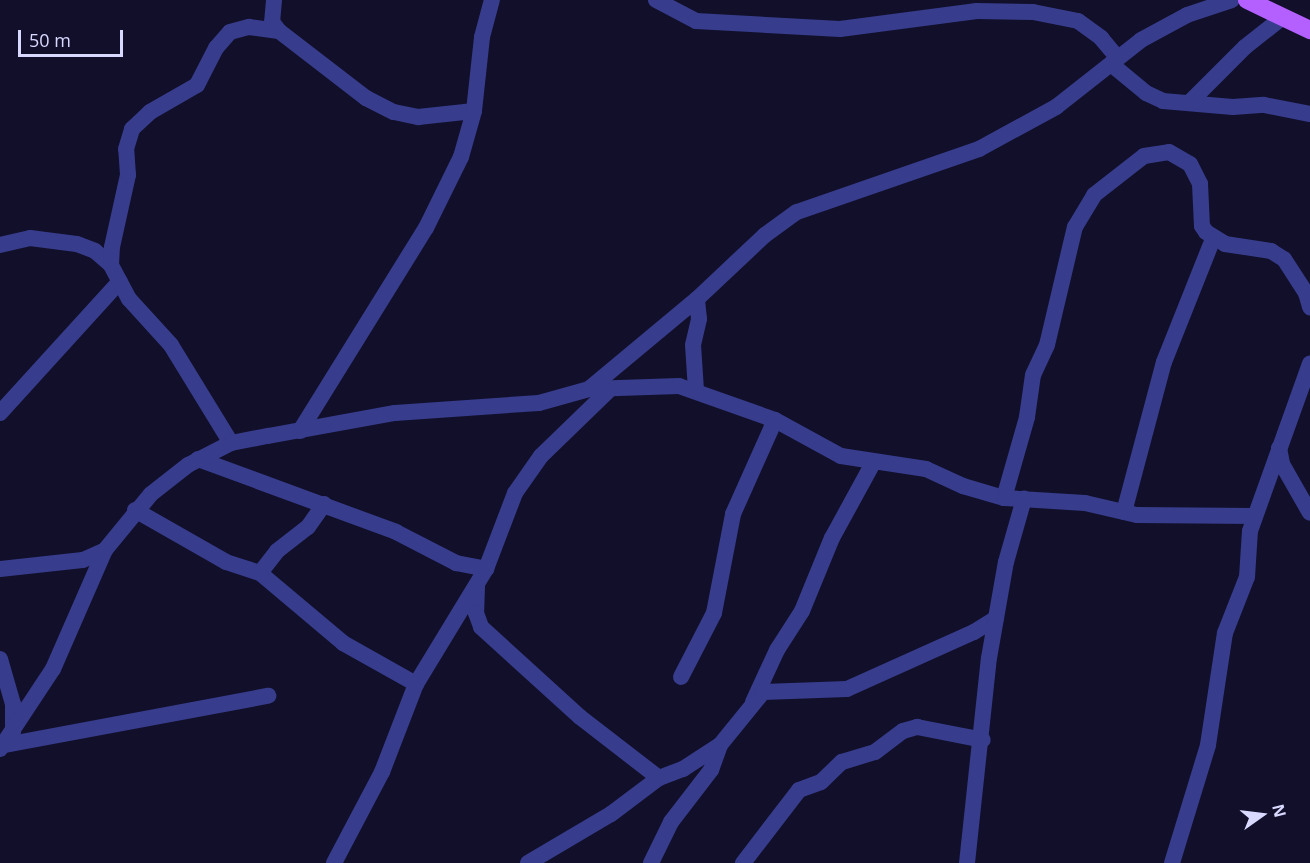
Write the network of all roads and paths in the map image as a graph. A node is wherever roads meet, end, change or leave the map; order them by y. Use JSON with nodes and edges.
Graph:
{"nodes":[{"id":1,"x":274,"y":0,"type":"edge"},
{"id":2,"x":492,"y":0,"type":"edge"},
{"id":3,"x":656,"y":0,"type":"edge"},
{"id":4,"x":1232,"y":0,"type":"edge"},
{"id":5,"x":1247,"y":0,"type":"edge"},
{"id":6,"x":1283,"y":17,"type":"junction"},
{"id":7,"x":1310,"y":30,"type":"edge"},
{"id":8,"x":279,"y":32,"type":"junction"},
{"id":9,"x":1115,"y":61,"type":"junction"},
{"id":10,"x":1189,"y":103,"type":"junction"},
{"id":11,"x":474,"y":111,"type":"junction"},
{"id":12,"x":1310,"y":114,"type":"edge"},
{"id":13,"x":1214,"y":239,"type":"junction"},
{"id":14,"x":0,"y":245,"type":"edge"},
{"id":15,"x":111,"y":265,"type":"junction"},
{"id":16,"x":120,"y":281,"type":"junction"},
{"id":17,"x":697,"y":299,"type":"junction"},
{"id":18,"x":1310,"y":307,"type":"edge"},
{"id":19,"x":1310,"y":363,"type":"edge"},
{"id":20,"x":589,"y":389,"type":"junction"},
{"id":21,"x":696,"y":390,"type":"junction"},
{"id":22,"x":608,"y":391,"type":"junction"},
{"id":23,"x":0,"y":413,"type":"edge"},
{"id":24,"x":775,"y":420,"type":"junction"},
{"id":25,"x":300,"y":431,"type":"junction"},
{"id":26,"x":231,"y":443,"type":"junction"},
{"id":27,"x":1279,"y":448,"type":"junction"},
{"id":28,"x":198,"y":459,"type":"junction"},
{"id":29,"x":873,"y":463,"type":"junction"},
{"id":30,"x":1004,"y":498,"type":"junction"},
{"id":31,"x":1024,"y":500,"type":"junction"},
{"id":32,"x":324,"y":504,"type":"junction"},
{"id":33,"x":135,"y":510,"type":"junction"},
{"id":34,"x":1124,"y":512,"type":"junction"},
{"id":35,"x":1310,"y":513,"type":"edge"},
{"id":36,"x":1254,"y":516,"type":"junction"},
{"id":37,"x":105,"y":550,"type":"junction"},
{"id":38,"x":0,"y":569,"type":"edge"},
{"id":39,"x":486,"y":569,"type":"junction"},
{"id":40,"x":260,"y":573,"type":"junction"},
{"id":41,"x":477,"y":586,"type":"junction"},
{"id":42,"x":996,"y":618,"type":"junction"},
{"id":43,"x":0,"y":659,"type":"edge"},
{"id":44,"x":681,"y":677,"type":"dead end"},
{"id":45,"x":416,"y":684,"type":"junction"},
{"id":46,"x":268,"y":696,"type":"dead end"},
{"id":47,"x":752,"y":702,"type":"junction"},
{"id":48,"x":983,"y":740,"type":"junction"},
{"id":49,"x":6,"y":742,"type":"edge"},
{"id":50,"x":720,"y":745,"type":"junction"},
{"id":51,"x":659,"y":778,"type":"junction"},
{"id":52,"x":334,"y":863,"type":"edge"},
{"id":53,"x":528,"y":863,"type":"edge"},
{"id":54,"x":651,"y":863,"type":"edge"},
{"id":55,"x":743,"y":863,"type":"edge"},
{"id":56,"x":967,"y":863,"type":"edge"},
{"id":57,"x":1172,"y":863,"type":"edge"}],
"edges":[{"from":1,"to":8,"type":"street"},
{"from":2,"to":11,"type":"street"},
{"from":3,"to":9,"type":"street"},
{"from":4,"to":9,"type":"street"},
{"from":5,"to":6,"type":"main road"},
{"from":6,"to":7,"type":"main road"},
{"from":6,"to":10,"type":"street"},
{"from":8,"to":11,"type":"street"},
{"from":8,"to":15,"type":"street"},
{"from":9,"to":10,"type":"street"},
{"from":9,"to":17,"type":"street"},
{"from":10,"to":12,"type":"street"},
{"from":11,"to":25,"type":"street"},
{"from":13,"to":18,"type":"street"},
{"from":13,"to":30,"type":"street"},
{"from":13,"to":34,"type":"street"},
{"from":14,"to":15,"type":"street"},
{"from":15,"to":16,"type":"street"},
{"from":16,"to":23,"type":"street"},
{"from":16,"to":26,"type":"street"},
{"from":17,"to":20,"type":"street"},
{"from":17,"to":21,"type":"street"},
{"from":19,"to":27,"type":"street"},
{"from":20,"to":22,"type":"street"},
{"from":20,"to":25,"type":"street"},
{"from":21,"to":22,"type":"street"},
{"from":21,"to":24,"type":"street"},
{"from":22,"to":39,"type":"street"},
{"from":24,"to":29,"type":"street"},
{"from":24,"to":44,"type":"street"},
{"from":25,"to":26,"type":"street"},
{"from":26,"to":28,"type":"street"},
{"from":27,"to":35,"type":"street"},
{"from":27,"to":36,"type":"street"},
{"from":28,"to":32,"type":"street"},
{"from":28,"to":33,"type":"street"},
{"from":29,"to":30,"type":"street"},
{"from":29,"to":47,"type":"street"},
{"from":30,"to":31,"type":"street"},
{"from":31,"to":34,"type":"street"},
{"from":31,"to":42,"type":"street"},
{"from":32,"to":39,"type":"street"},
{"from":32,"to":40,"type":"street"},
{"from":33,"to":37,"type":"street"},
{"from":33,"to":40,"type":"street"},
{"from":34,"to":36,"type":"street"},
{"from":36,"to":57,"type":"street"},
{"from":37,"to":38,"type":"street"},
{"from":37,"to":49,"type":"street"},
{"from":39,"to":41,"type":"street"},
{"from":40,"to":45,"type":"street"},
{"from":41,"to":45,"type":"street"},
{"from":41,"to":51,"type":"street"},
{"from":42,"to":47,"type":"street"},
{"from":42,"to":48,"type":"street"},
{"from":43,"to":49,"type":"street"},
{"from":45,"to":52,"type":"street"},
{"from":46,"to":49,"type":"street"},
{"from":47,"to":50,"type":"street"},
{"from":48,"to":55,"type":"street"},
{"from":48,"to":56,"type":"street"},
{"from":50,"to":51,"type":"street"},
{"from":50,"to":54,"type":"street"},
{"from":51,"to":53,"type":"street"}]}
